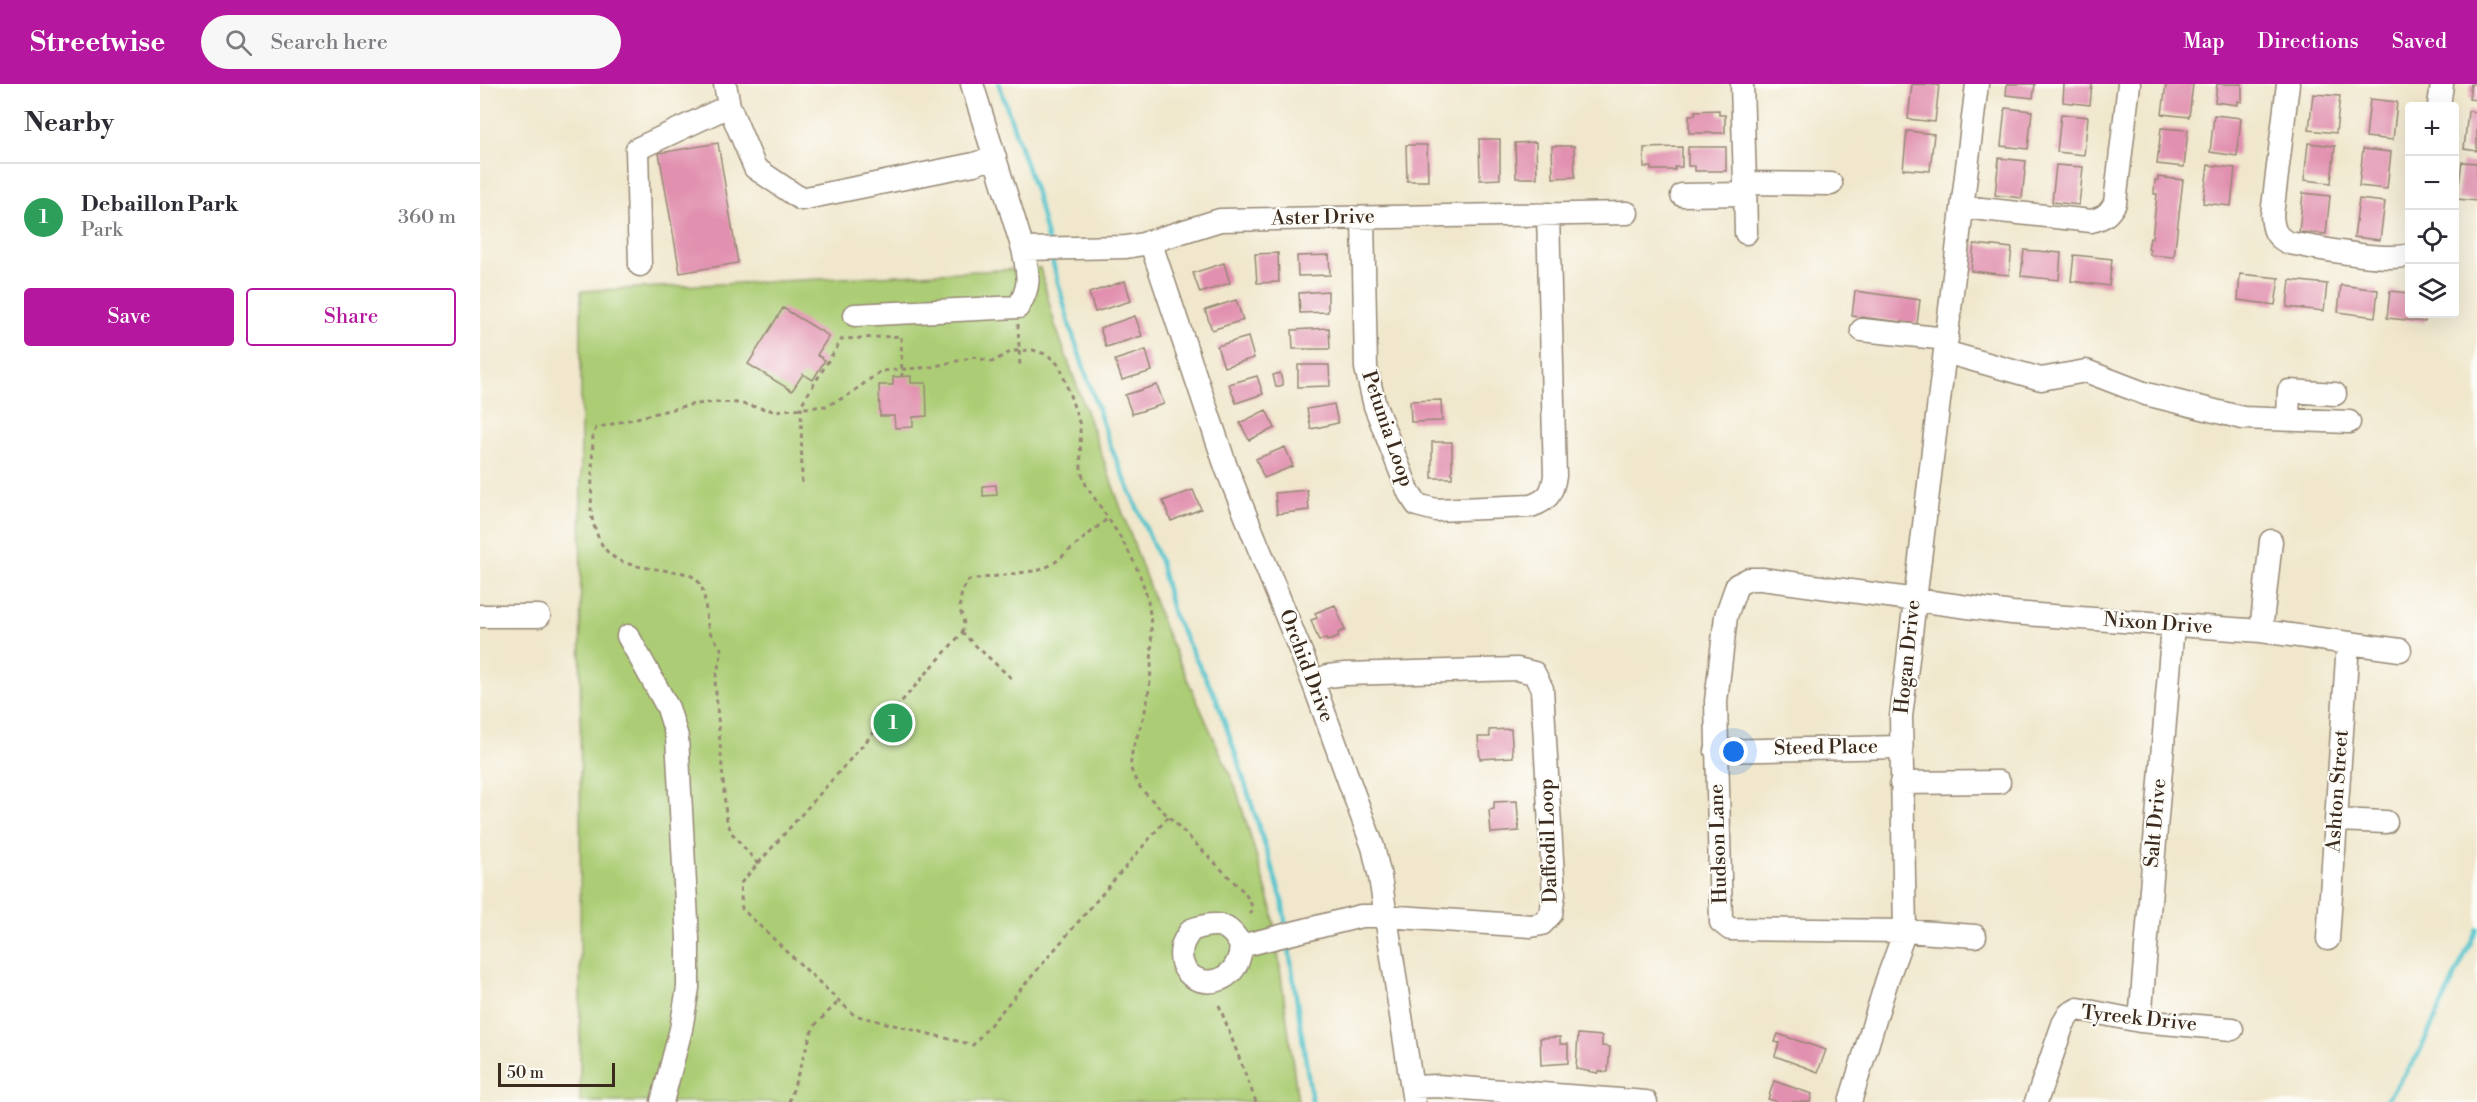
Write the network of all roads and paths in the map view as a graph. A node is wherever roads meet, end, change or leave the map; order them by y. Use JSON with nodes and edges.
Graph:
{"nodes":[{"id":1,"x":972,"y":84,"type":"edge"},
{"id":2,"x":1742,"y":84,"type":"edge"},
{"id":3,"x":1977,"y":84,"type":"edge"},
{"id":4,"x":2129,"y":84,"type":"edge"},
{"id":5,"x":2288,"y":84,"type":"edge"},
{"id":6,"x":2442,"y":84,"type":"edge"},
{"id":7,"x":727,"y":95,"type":"edge"},
{"id":8,"x":2440,"y":102,"type":"edge"},
{"id":9,"x":995,"y":157,"type":"junction"},
{"id":10,"x":1831,"y":184,"type":"dead end"},
{"id":11,"x":1745,"y":189,"type":"junction"},
{"id":12,"x":1683,"y":195,"type":"dead end"},
{"id":13,"x":1963,"y":207,"type":"junction"},
{"id":14,"x":1627,"y":213,"type":"dead end"},
{"id":15,"x":1548,"y":214,"type":"junction"},
{"id":16,"x":1363,"y":218,"type":"junction"},
{"id":17,"x":1746,"y":233,"type":"dead end"},
{"id":18,"x":1150,"y":241,"type":"junction"},
{"id":19,"x":1023,"y":249,"type":"junction"},
{"id":20,"x":2405,"y":256,"type":"edge"},
{"id":21,"x":640,"y":265,"type":"dead end"},
{"id":22,"x":1017,"y":307,"type":"junction"},
{"id":23,"x":900,"y":313,"type":"junction"},
{"id":24,"x":855,"y":315,"type":"dead end"},
{"id":25,"x":1863,"y":330,"type":"dead end"},
{"id":26,"x":901,"y":336,"type":"junction"},
{"id":27,"x":1946,"y":346,"type":"junction"},
{"id":28,"x":1020,"y":351,"type":"junction"},
{"id":29,"x":1020,"y":368,"type":"dead end"},
{"id":30,"x":902,"y":369,"type":"junction"},
{"id":31,"x":902,"y":377,"type":"dead end"},
{"id":32,"x":2335,"y":394,"type":"dead end"},
{"id":33,"x":801,"y":407,"type":"junction"},
{"id":34,"x":2288,"y":419,"type":"junction"},
{"id":35,"x":2349,"y":422,"type":"dead end"},
{"id":36,"x":802,"y":483,"type":"dead end"},
{"id":37,"x":1107,"y":519,"type":"junction"},
{"id":38,"x":2271,"y":541,"type":"dead end"},
{"id":39,"x":1914,"y":601,"type":"junction"},
{"id":40,"x":480,"y":616,"type":"edge"},
{"id":41,"x":539,"y":616,"type":"dead end"},
{"id":42,"x":2173,"y":625,"type":"junction"},
{"id":43,"x":2261,"y":631,"type":"junction"},
{"id":44,"x":962,"y":633,"type":"junction"},
{"id":45,"x":628,"y":636,"type":"dead end"},
{"id":46,"x":2348,"y":643,"type":"junction"},
{"id":47,"x":2400,"y":650,"type":"dead end"},
{"id":48,"x":1011,"y":678,"type":"dead end"},
{"id":49,"x":1313,"y":682,"type":"junction"},
{"id":50,"x":1900,"y":747,"type":"junction"},
{"id":51,"x":1716,"y":751,"type":"junction"},
{"id":52,"x":1999,"y":782,"type":"dead end"},
{"id":53,"x":1901,"y":783,"type":"junction"},
{"id":54,"x":1168,"y":817,"type":"junction"},
{"id":55,"x":2336,"y":820,"type":"junction"},
{"id":56,"x":2386,"y":822,"type":"dead end"},
{"id":57,"x":758,"y":864,"type":"junction"},
{"id":58,"x":1385,"y":916,"type":"junction"},
{"id":59,"x":1249,"y":918,"type":"dead end"},
{"id":60,"x":1905,"y":931,"type":"junction"},
{"id":61,"x":1975,"y":936,"type":"dead end"},
{"id":62,"x":2328,"y":939,"type":"dead end"},
{"id":63,"x":1240,"y":946,"type":"dead end"},
{"id":64,"x":839,"y":1000,"type":"junction"},
{"id":65,"x":1219,"y":1005,"type":"dead end"},
{"id":66,"x":2140,"y":1020,"type":"junction"},
{"id":67,"x":2232,"y":1029,"type":"dead end"},
{"id":68,"x":1413,"y":1094,"type":"edge"},
{"id":69,"x":662,"y":1102,"type":"edge"},
{"id":70,"x":789,"y":1102,"type":"edge"},
{"id":71,"x":1256,"y":1102,"type":"edge"},
{"id":72,"x":1646,"y":1102,"type":"edge"},
{"id":73,"x":1850,"y":1102,"type":"edge"},
{"id":74,"x":2036,"y":1102,"type":"edge"}],
"edges":[{"from":1,"to":9,"type":"street"},
{"from":2,"to":11,"type":"street"},
{"from":3,"to":13,"type":"street","name":"Hogan Drive"},
{"from":4,"to":13,"type":"street"},
{"from":5,"to":20,"type":"street"},
{"from":6,"to":8,"type":"street"},
{"from":7,"to":9,"type":"street"},
{"from":7,"to":21,"type":"street"},
{"from":9,"to":19,"type":"street"},
{"from":10,"to":11,"type":"street"},
{"from":11,"to":12,"type":"street"},
{"from":11,"to":17,"type":"street"},
{"from":13,"to":27,"type":"street","name":"Hogan Drive"},
{"from":14,"to":15,"type":"street","name":"Aster Drive"},
{"from":15,"to":16,"type":"street","name":"Aster Drive"},
{"from":15,"to":16,"type":"street","name":"Petunia Loop"},
{"from":16,"to":18,"type":"street","name":"Aster Drive"},
{"from":18,"to":19,"type":"street","name":"Aster Drive"},
{"from":18,"to":49,"type":"street","name":"Orchid Drive"},
{"from":19,"to":22,"type":"street"},
{"from":22,"to":23,"type":"street"},
{"from":22,"to":28,"type":"path"},
{"from":23,"to":24,"type":"street"},
{"from":23,"to":26,"type":"path"},
{"from":25,"to":27,"type":"street"},
{"from":26,"to":30,"type":"path"},
{"from":26,"to":33,"type":"path"},
{"from":27,"to":34,"type":"street"},
{"from":27,"to":39,"type":"street","name":"Hogan Drive"},
{"from":28,"to":29,"type":"path"},
{"from":28,"to":30,"type":"path"},
{"from":28,"to":37,"type":"path"},
{"from":30,"to":31,"type":"path"},
{"from":30,"to":33,"type":"path"},
{"from":32,"to":34,"type":"street"},
{"from":33,"to":36,"type":"path"},
{"from":33,"to":57,"type":"path"},
{"from":34,"to":35,"type":"street"},
{"from":37,"to":44,"type":"path"},
{"from":37,"to":54,"type":"path"},
{"from":38,"to":43,"type":"street"},
{"from":39,"to":42,"type":"street","name":"Nixon Drive"},
{"from":39,"to":50,"type":"street","name":"Hogan Drive"},
{"from":39,"to":51,"type":"street","name":"Hudson Lane"},
{"from":40,"to":41,"type":"street"},
{"from":42,"to":43,"type":"street","name":"Nixon Drive"},
{"from":42,"to":66,"type":"street","name":"Salt Drive"},
{"from":43,"to":46,"type":"street","name":"Nixon Drive"},
{"from":44,"to":48,"type":"path"},
{"from":44,"to":57,"type":"path"},
{"from":45,"to":69,"type":"street"},
{"from":46,"to":47,"type":"street","name":"Nixon Drive"},
{"from":46,"to":55,"type":"street","name":"Ashton Street"},
{"from":49,"to":58,"type":"street","name":"Orchid Drive"},
{"from":49,"to":58,"type":"street","name":"Daffodil Loop"},
{"from":50,"to":51,"type":"street","name":"Steed Place"},
{"from":50,"to":53,"type":"street","name":"Hogan Drive"},
{"from":51,"to":60,"type":"street","name":"Hudson Lane"},
{"from":52,"to":53,"type":"street"},
{"from":53,"to":60,"type":"street","name":"Hogan Drive"},
{"from":54,"to":59,"type":"path"},
{"from":54,"to":64,"type":"path"},
{"from":55,"to":56,"type":"street"},
{"from":55,"to":62,"type":"street","name":"Ashton Street"},
{"from":57,"to":64,"type":"path"},
{"from":58,"to":63,"type":"street","name":"Daffodil Loop"},
{"from":58,"to":68,"type":"street","name":"Orchid Drive"},
{"from":60,"to":61,"type":"street","name":"Hudson Lane"},
{"from":60,"to":73,"type":"street","name":"Hogan Drive"},
{"from":64,"to":70,"type":"path"},
{"from":65,"to":71,"type":"path"},
{"from":66,"to":67,"type":"street","name":"Tyreek Drive"},
{"from":66,"to":74,"type":"street","name":"Tyreek Drive"},
{"from":68,"to":72,"type":"street"}]}
